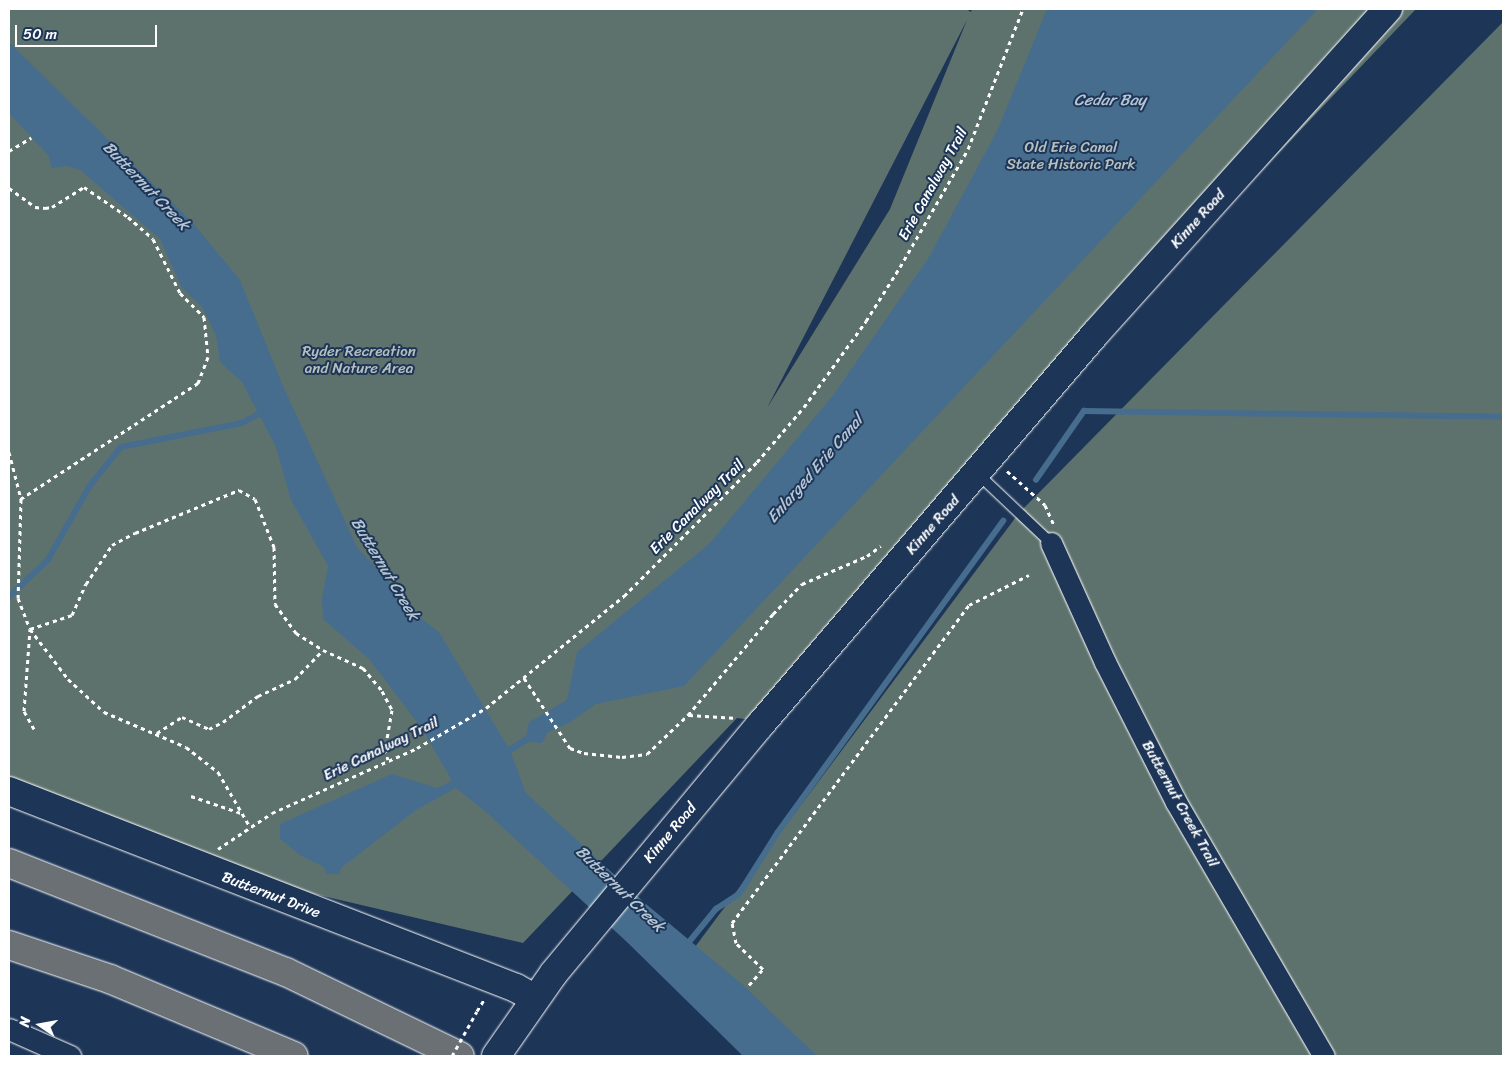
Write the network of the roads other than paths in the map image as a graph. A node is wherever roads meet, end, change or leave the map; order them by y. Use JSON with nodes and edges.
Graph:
{"nodes":[{"id":1,"x":1388,"y":9,"type":"edge"},
{"id":2,"x":985,"y":465,"type":"junction"},
{"id":3,"x":1052,"y":543,"type":"joint"},
{"id":4,"x":9,"y":791,"type":"edge"},
{"id":5,"x":9,"y":863,"type":"edge"},
{"id":6,"x":9,"y":945,"type":"edge"},
{"id":7,"x":534,"y":998,"type":"junction"},
{"id":8,"x":9,"y":1029,"type":"edge"},
{"id":9,"x":502,"y":1046,"type":"edge"},
{"id":10,"x":70,"y":1056,"type":"edge"},
{"id":11,"x":294,"y":1056,"type":"edge"},
{"id":12,"x":460,"y":1056,"type":"edge"},
{"id":13,"x":1324,"y":1056,"type":"edge"}],
"edges":[{"from":1,"to":2,"type":"street","name":"Kinne Road"},
{"from":2,"to":3,"type":"lane"},
{"from":2,"to":7,"type":"street","name":"Kinne Road"},
{"from":3,"to":13,"type":"street","name":"Butternut Creek Trail"},
{"from":4,"to":7,"type":"street","name":"Butternut Drive"},
{"from":5,"to":12,"type":"highway"},
{"from":6,"to":11,"type":"highway"},
{"from":7,"to":9,"type":"street","name":"Kinne Road"},
{"from":8,"to":10,"type":"street"}]}
